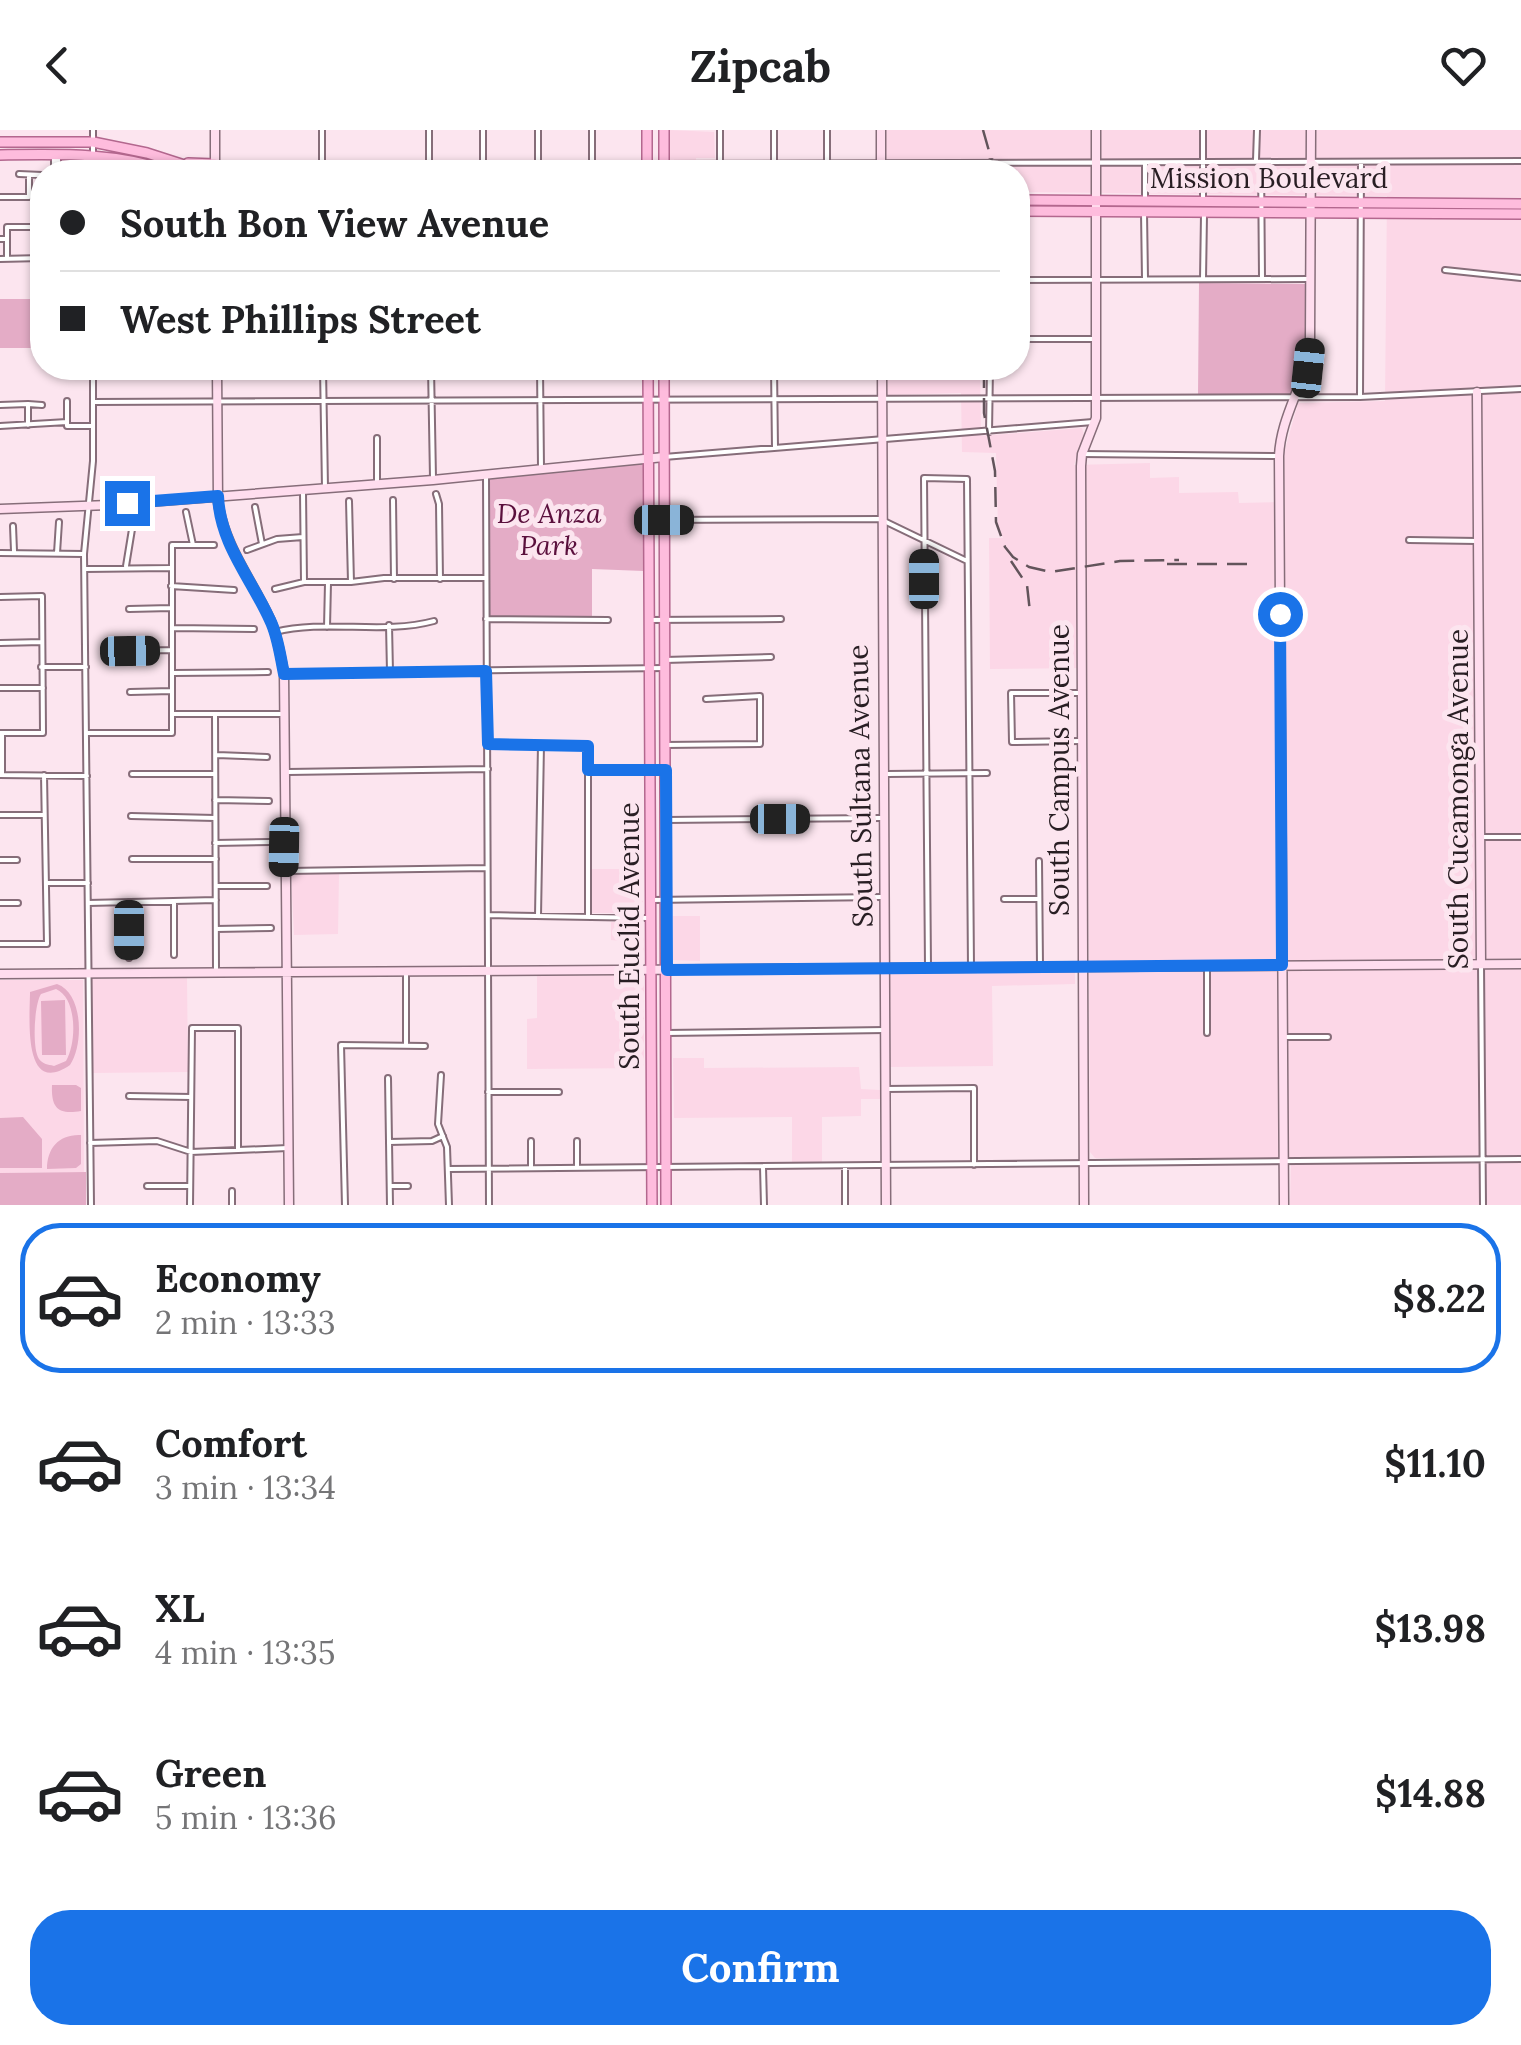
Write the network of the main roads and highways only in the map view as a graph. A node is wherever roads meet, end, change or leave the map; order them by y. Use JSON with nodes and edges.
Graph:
{"nodes":[{"id":1,"x":647,"y":130,"type":"edge"},
{"id":2,"x":664,"y":130,"type":"edge"},
{"id":3,"x":0,"y":142,"type":"edge"},
{"id":4,"x":0,"y":155,"type":"edge"},
{"id":5,"x":131,"y":160,"type":"edge"},
{"id":6,"x":170,"y":160,"type":"edge"},
{"id":7,"x":647,"y":160,"type":"edge"},
{"id":8,"x":664,"y":160,"type":"edge"},
{"id":9,"x":1030,"y":201,"type":"edge"},
{"id":10,"x":1521,"y":204,"type":"edge"},
{"id":11,"x":1095,"y":206,"type":"junction"},
{"id":12,"x":1310,"y":206,"type":"junction"},
{"id":13,"x":1030,"y":210,"type":"edge"},
{"id":14,"x":1521,"y":214,"type":"edge"},
{"id":15,"x":651,"y":380,"type":"edge"},
{"id":16,"x":661,"y":380,"type":"edge"},
{"id":17,"x":656,"y":399,"type":"junction"},
{"id":18,"x":652,"y":1067,"type":"junction"},
{"id":19,"x":666,"y":1068,"type":"junction"},
{"id":20,"x":659,"y":1168,"type":"junction"},
{"id":21,"x":652,"y":1205,"type":"edge"},
{"id":22,"x":666,"y":1205,"type":"edge"}],
"edges":[{"from":1,"to":7,"type":"main road"},
{"from":2,"to":8,"type":"main road"},
{"from":3,"to":6,"type":"main road"},
{"from":4,"to":5,"type":"main road"},
{"from":9,"to":11,"type":"main road"},
{"from":10,"to":12,"type":"main road","name":"Mission Boulevard"},
{"from":11,"to":12,"type":"main road"},
{"from":11,"to":13,"type":"main road"},
{"from":12,"to":14,"type":"main road"},
{"from":15,"to":17,"type":"main road","name":"South Euclid Avenue"},
{"from":16,"to":17,"type":"main road","name":"South Euclid Avenue"},
{"from":17,"to":18,"type":"main road","name":"South Euclid Avenue"},
{"from":17,"to":19,"type":"main road","name":"South Euclid Avenue"},
{"from":18,"to":19,"type":"main road"},
{"from":18,"to":20,"type":"main road","name":"South Euclid Avenue"},
{"from":19,"to":20,"type":"main road","name":"South Euclid Avenue"},
{"from":20,"to":21,"type":"main road","name":"South Euclid Avenue"},
{"from":20,"to":22,"type":"main road","name":"South Euclid Avenue"}]}
